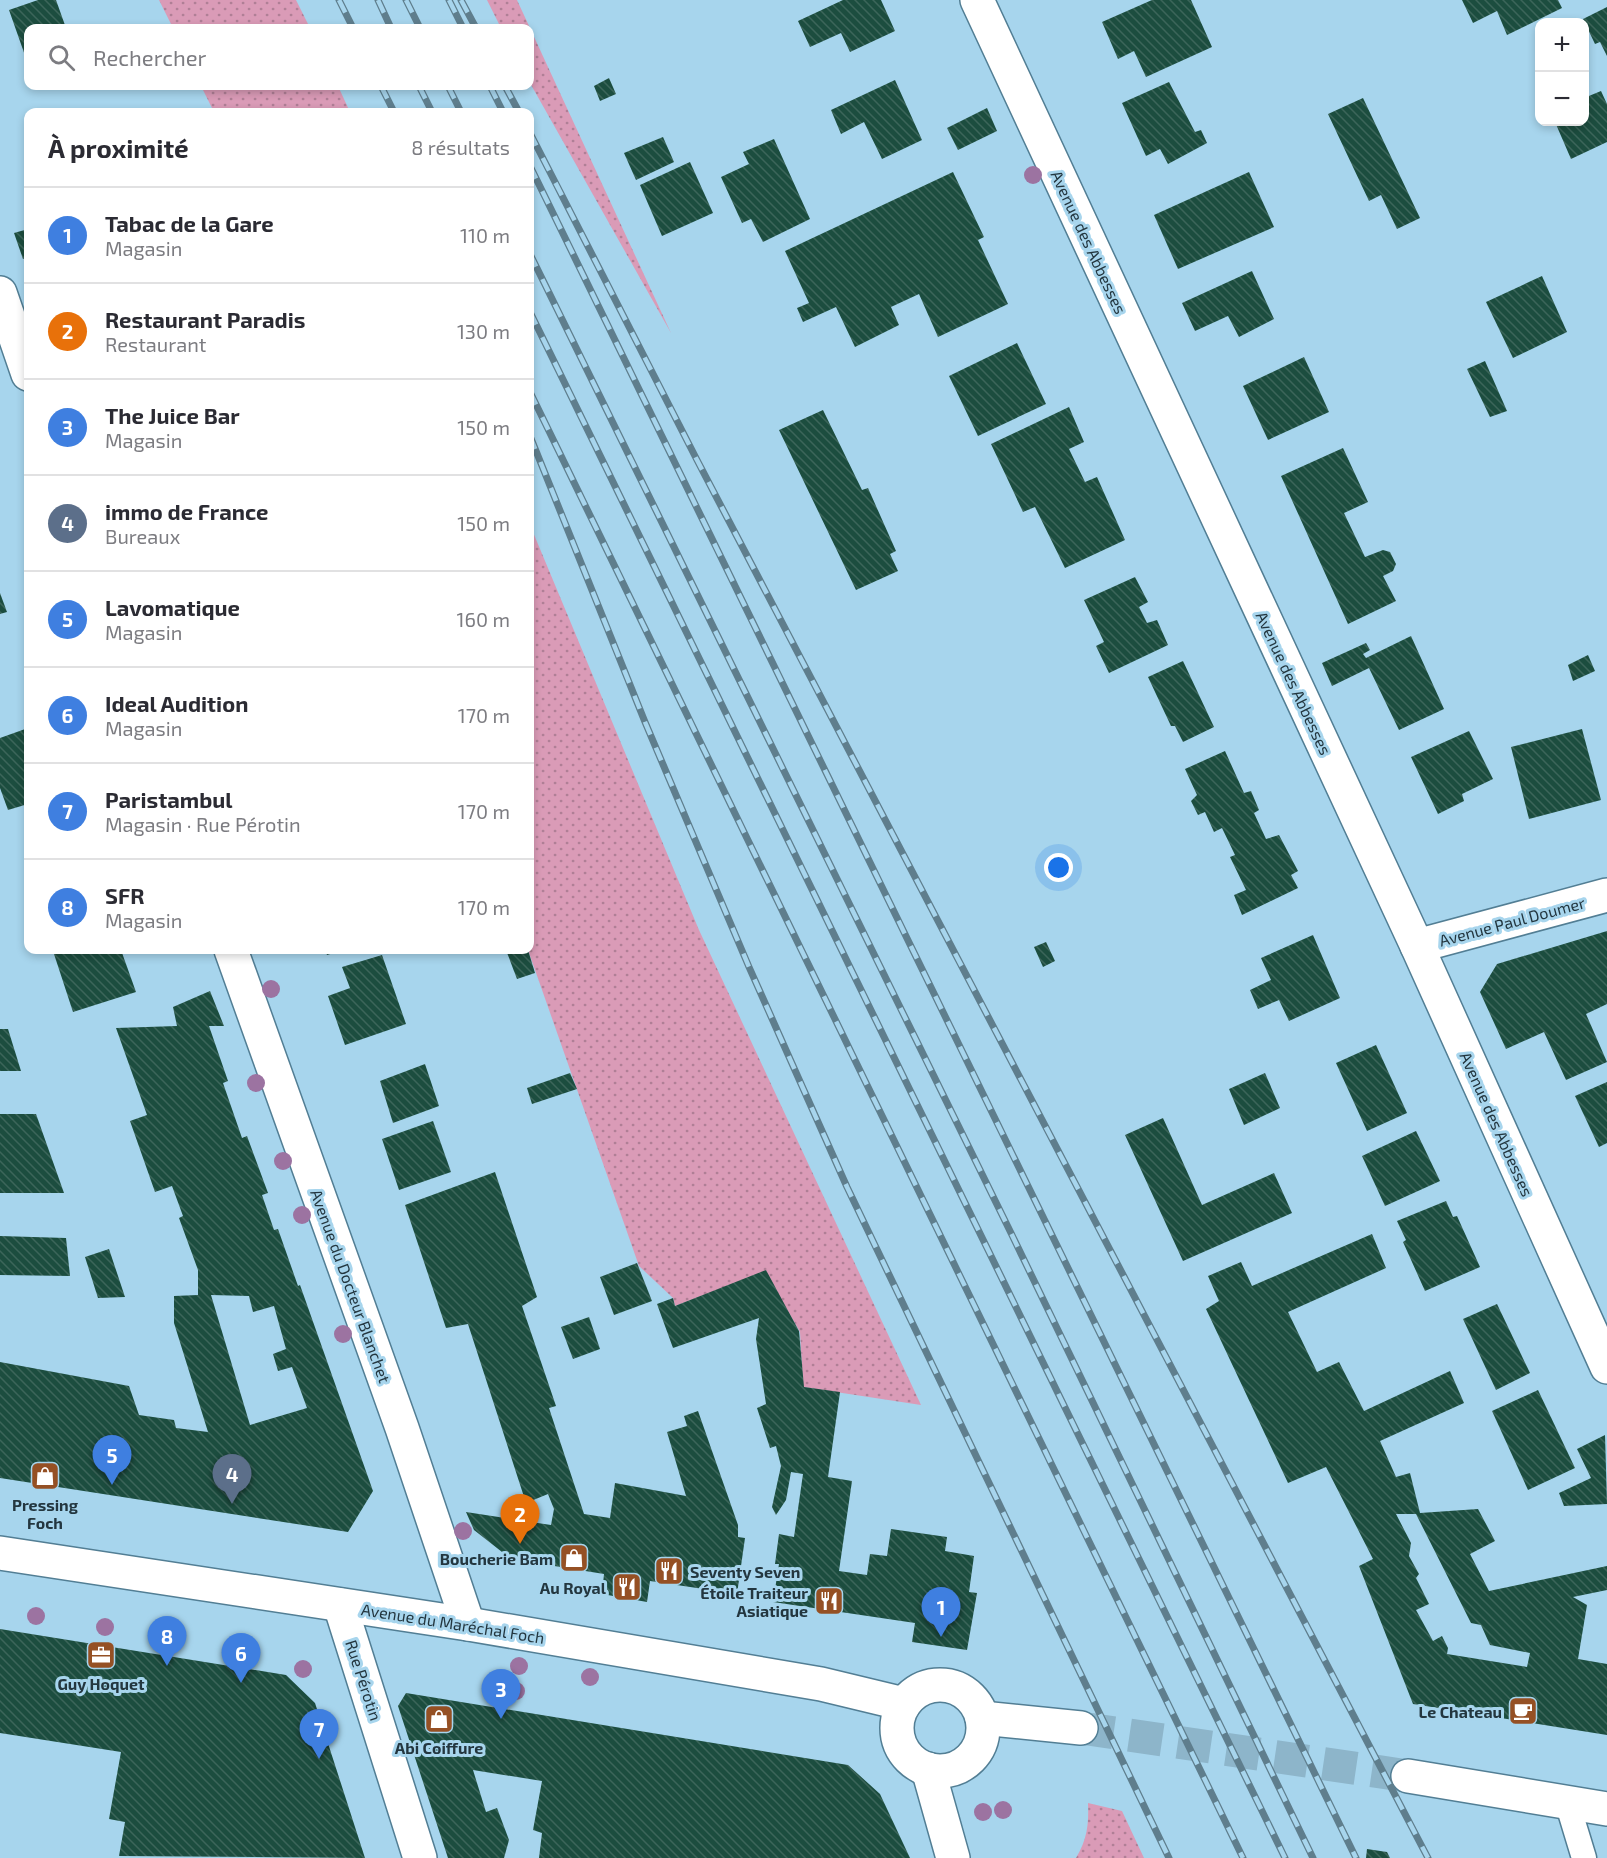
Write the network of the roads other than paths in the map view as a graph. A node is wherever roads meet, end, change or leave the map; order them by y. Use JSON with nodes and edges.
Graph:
{"nodes":[{"id":1,"x":977,"y":0,"type":"edge"},
{"id":2,"x":0,"y":293,"type":"edge"},
{"id":3,"x":24,"y":362,"type":"edge"},
{"id":4,"x":1607,"y":895,"type":"edge"},
{"id":5,"x":1417,"y":946,"type":"junction"},
{"id":6,"x":232,"y":954,"type":"edge"},
{"id":7,"x":1607,"y":1367,"type":"edge"},
{"id":8,"x":0,"y":1553,"type":"edge"},
{"id":9,"x":340,"y":1605,"type":"junction"},
{"id":10,"x":468,"y":1624,"type":"junction"},
{"id":11,"x":904,"y":1704,"type":"junction"},
{"id":12,"x":982,"y":1718,"type":"junction"},
{"id":13,"x":1081,"y":1728,"type":"tunnel mouth"},
{"id":14,"x":928,"y":1769,"type":"junction"},
{"id":15,"x":1408,"y":1776,"type":"tunnel mouth"},
{"id":16,"x":1566,"y":1802,"type":"junction"},
{"id":17,"x":1607,"y":1809,"type":"edge"},
{"id":18,"x":420,"y":1858,"type":"edge"},
{"id":19,"x":953,"y":1858,"type":"edge"},
{"id":20,"x":1584,"y":1858,"type":"edge"}],
"edges":[{"from":1,"to":5,"type":"street","name":"Avenue des Abbesses"},
{"from":2,"to":3,"type":"street"},
{"from":4,"to":5,"type":"street","name":"Avenue Paul Doumer"},
{"from":5,"to":7,"type":"street","name":"Avenue des Abbesses"},
{"from":6,"to":10,"type":"street","name":"Avenue du Docteur Blanchet"},
{"from":8,"to":9,"type":"street","name":"Avenue du Maréchal Foch"},
{"from":9,"to":10,"type":"street","name":"Avenue du Maréchal Foch"},
{"from":9,"to":18,"type":"street","name":"Rue Pérotin"},
{"from":10,"to":11,"type":"street","name":"Avenue du Maréchal Foch"},
{"from":11,"to":12,"type":"street"},
{"from":11,"to":14,"type":"street"},
{"from":12,"to":13,"type":"street"},
{"from":12,"to":14,"type":"street"},
{"from":14,"to":19,"type":"street"},
{"from":15,"to":16,"type":"street"},
{"from":16,"to":17,"type":"street"},
{"from":16,"to":20,"type":"lane"}]}
